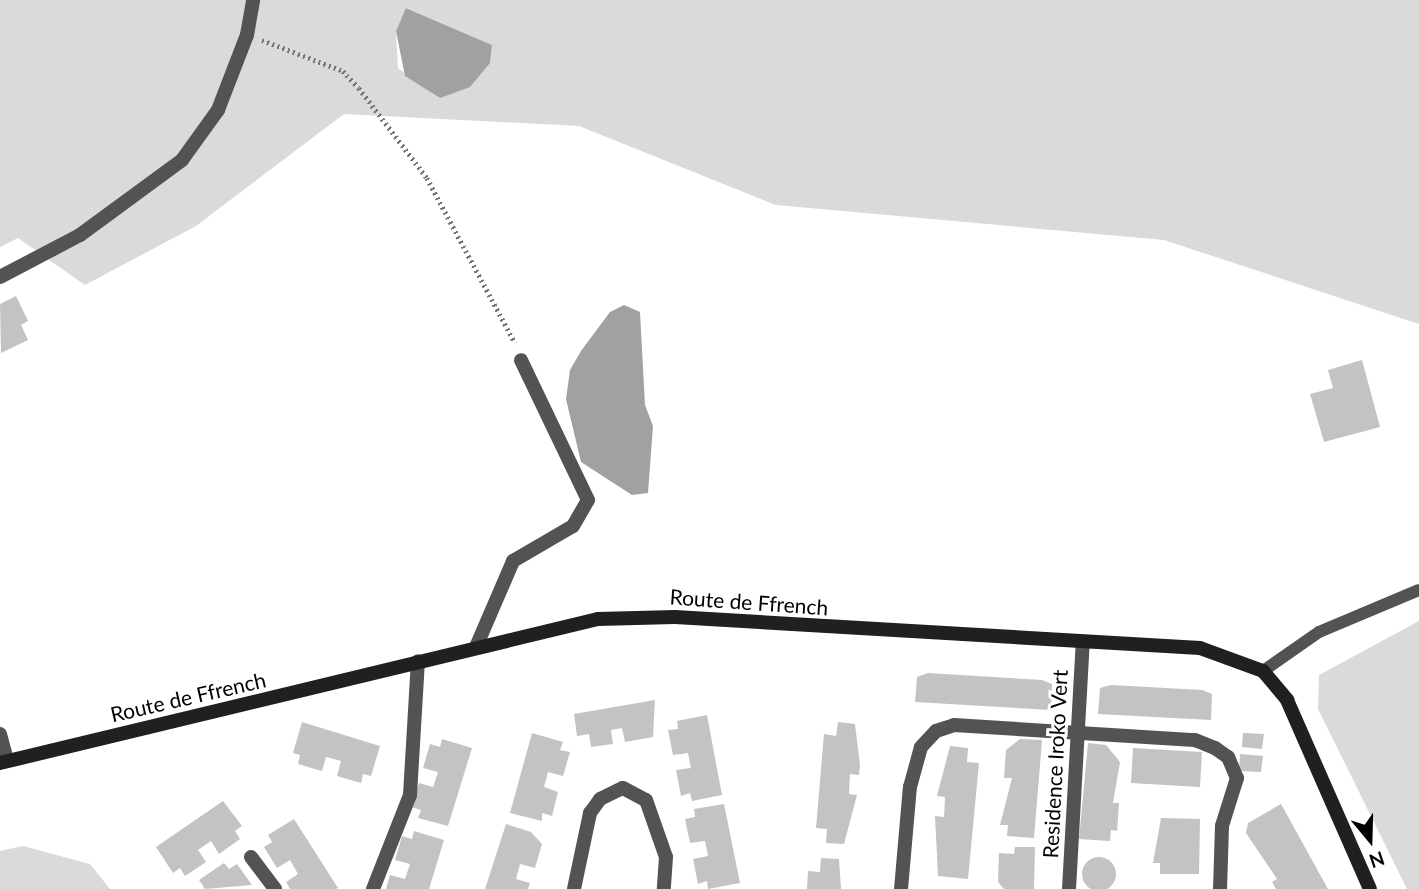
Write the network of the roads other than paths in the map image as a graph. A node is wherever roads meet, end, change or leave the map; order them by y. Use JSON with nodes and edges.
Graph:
{"nodes":[{"id":1,"x":253,"y":0,"type":"edge"},
{"id":2,"x":0,"y":277,"type":"edge"},
{"id":3,"x":521,"y":360,"type":"road end"},
{"id":4,"x":1419,"y":590,"type":"edge"},
{"id":5,"x":1083,"y":642,"type":"junction"},
{"id":6,"x":476,"y":647,"type":"junction"},
{"id":7,"x":418,"y":661,"type":"junction"},
{"id":8,"x":1263,"y":671,"type":"junction"},
{"id":9,"x":1077,"y":733,"type":"junction"},
{"id":10,"x":0,"y":734,"type":"edge"},
{"id":11,"x":4,"y":762,"type":"edge"},
{"id":12,"x":251,"y":857,"type":"dead end"},
{"id":13,"x":275,"y":889,"type":"edge"},
{"id":14,"x":373,"y":889,"type":"edge"},
{"id":15,"x":574,"y":889,"type":"edge"},
{"id":16,"x":664,"y":889,"type":"edge"},
{"id":17,"x":901,"y":889,"type":"edge"},
{"id":18,"x":1069,"y":889,"type":"edge"},
{"id":19,"x":1220,"y":889,"type":"edge"},
{"id":20,"x":1370,"y":889,"type":"edge"}],
"edges":[{"from":1,"to":2,"type":"street"},
{"from":3,"to":6,"type":"street"},
{"from":4,"to":8,"type":"lane"},
{"from":5,"to":6,"type":"main road","name":"Route de Ffrench"},
{"from":5,"to":8,"type":"main road","name":"Route de Ffrench"},
{"from":5,"to":9,"type":"street","name":"Residence Iroko Vert"},
{"from":6,"to":7,"type":"main road","name":"Route de Ffrench"},
{"from":7,"to":11,"type":"main road","name":"Route de Ffrench"},
{"from":7,"to":14,"type":"street"},
{"from":8,"to":20,"type":"main road"},
{"from":9,"to":17,"type":"street"},
{"from":9,"to":18,"type":"street","name":"Residence Iroko Vert"},
{"from":9,"to":19,"type":"street"},
{"from":10,"to":11,"type":"street"},
{"from":12,"to":13,"type":"street"},
{"from":15,"to":16,"type":"street"}]}
